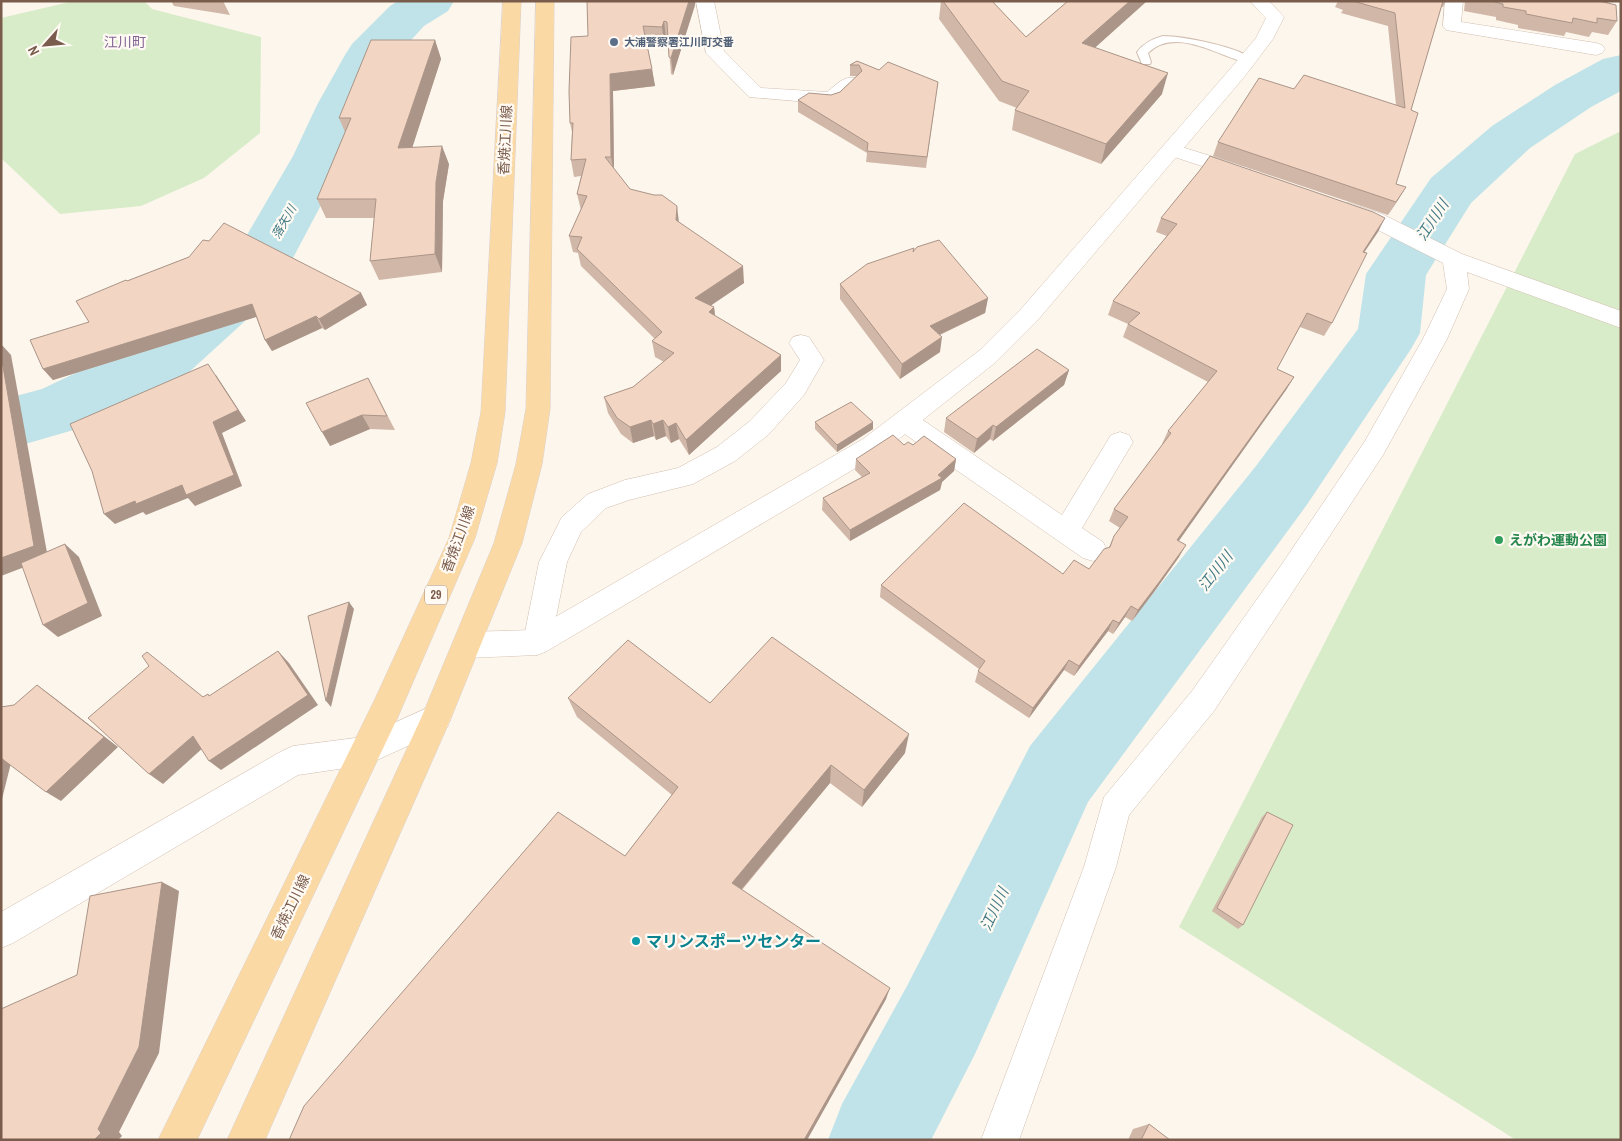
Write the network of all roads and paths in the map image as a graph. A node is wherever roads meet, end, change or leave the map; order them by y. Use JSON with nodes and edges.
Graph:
{"nodes":[{"id":1,"x":512,"y":1,"type":"edge"},
{"id":2,"x":545,"y":1,"type":"edge"},
{"id":3,"x":705,"y":1,"type":"edge"},
{"id":4,"x":1454,"y":1,"type":"edge"},
{"id":5,"x":1272,"y":8,"type":"edge"},
{"id":6,"x":1596,"y":49,"type":"dead end"},
{"id":7,"x":1248,"y":60,"type":"junction"},
{"id":8,"x":1146,"y":62,"type":"dead end"},
{"id":9,"x":851,"y":82,"type":"edge"},
{"id":10,"x":1172,"y":150,"type":"junction"},
{"id":11,"x":1261,"y":180,"type":"edge"},
{"id":12,"x":1331,"y":204,"type":"edge"},
{"id":13,"x":1446,"y":254,"type":"junction"},
{"id":14,"x":1621,"y":320,"type":"edge"},
{"id":15,"x":801,"y":343,"type":"dead end"},
{"id":16,"x":905,"y":420,"type":"junction"},
{"id":17,"x":1120,"y":442,"type":"dead end"},
{"id":18,"x":1066,"y":532,"type":"junction"},
{"id":19,"x":1093,"y":550,"type":"dead end"},
{"id":20,"x":537,"y":642,"type":"junction"},
{"id":21,"x":467,"y":644,"type":"junction"},
{"id":22,"x":436,"y":718,"type":"junction"},
{"id":23,"x":366,"y":751,"type":"junction"},
{"id":24,"x":1,"y":931,"type":"edge"},
{"id":25,"x":177,"y":1140,"type":"edge"},
{"id":26,"x":246,"y":1140,"type":"edge"},
{"id":27,"x":1000,"y":1140,"type":"edge"}],
"edges":[{"from":1,"to":23,"type":"main road","name":"香焼江川線","number":"29"},
{"from":2,"to":21,"type":"main road"},
{"from":3,"to":9,"type":"street"},
{"from":4,"to":6,"type":"street"},
{"from":5,"to":7,"type":"street"},
{"from":7,"to":8,"type":"lane"},
{"from":7,"to":10,"type":"street"},
{"from":10,"to":11,"type":"street"},
{"from":10,"to":16,"type":"street"},
{"from":12,"to":13,"type":"street"},
{"from":13,"to":14,"type":"street"},
{"from":13,"to":27,"type":"street"},
{"from":15,"to":20,"type":"street"},
{"from":16,"to":18,"type":"street"},
{"from":16,"to":20,"type":"street"},
{"from":17,"to":18,"type":"street"},
{"from":18,"to":19,"type":"street"},
{"from":20,"to":21,"type":"street"},
{"from":21,"to":22,"type":"main road"},
{"from":22,"to":23,"type":"street"},
{"from":22,"to":26,"type":"main road"},
{"from":23,"to":24,"type":"street"},
{"from":23,"to":25,"type":"main road","name":"香焼江川線","number":"29"}]}
